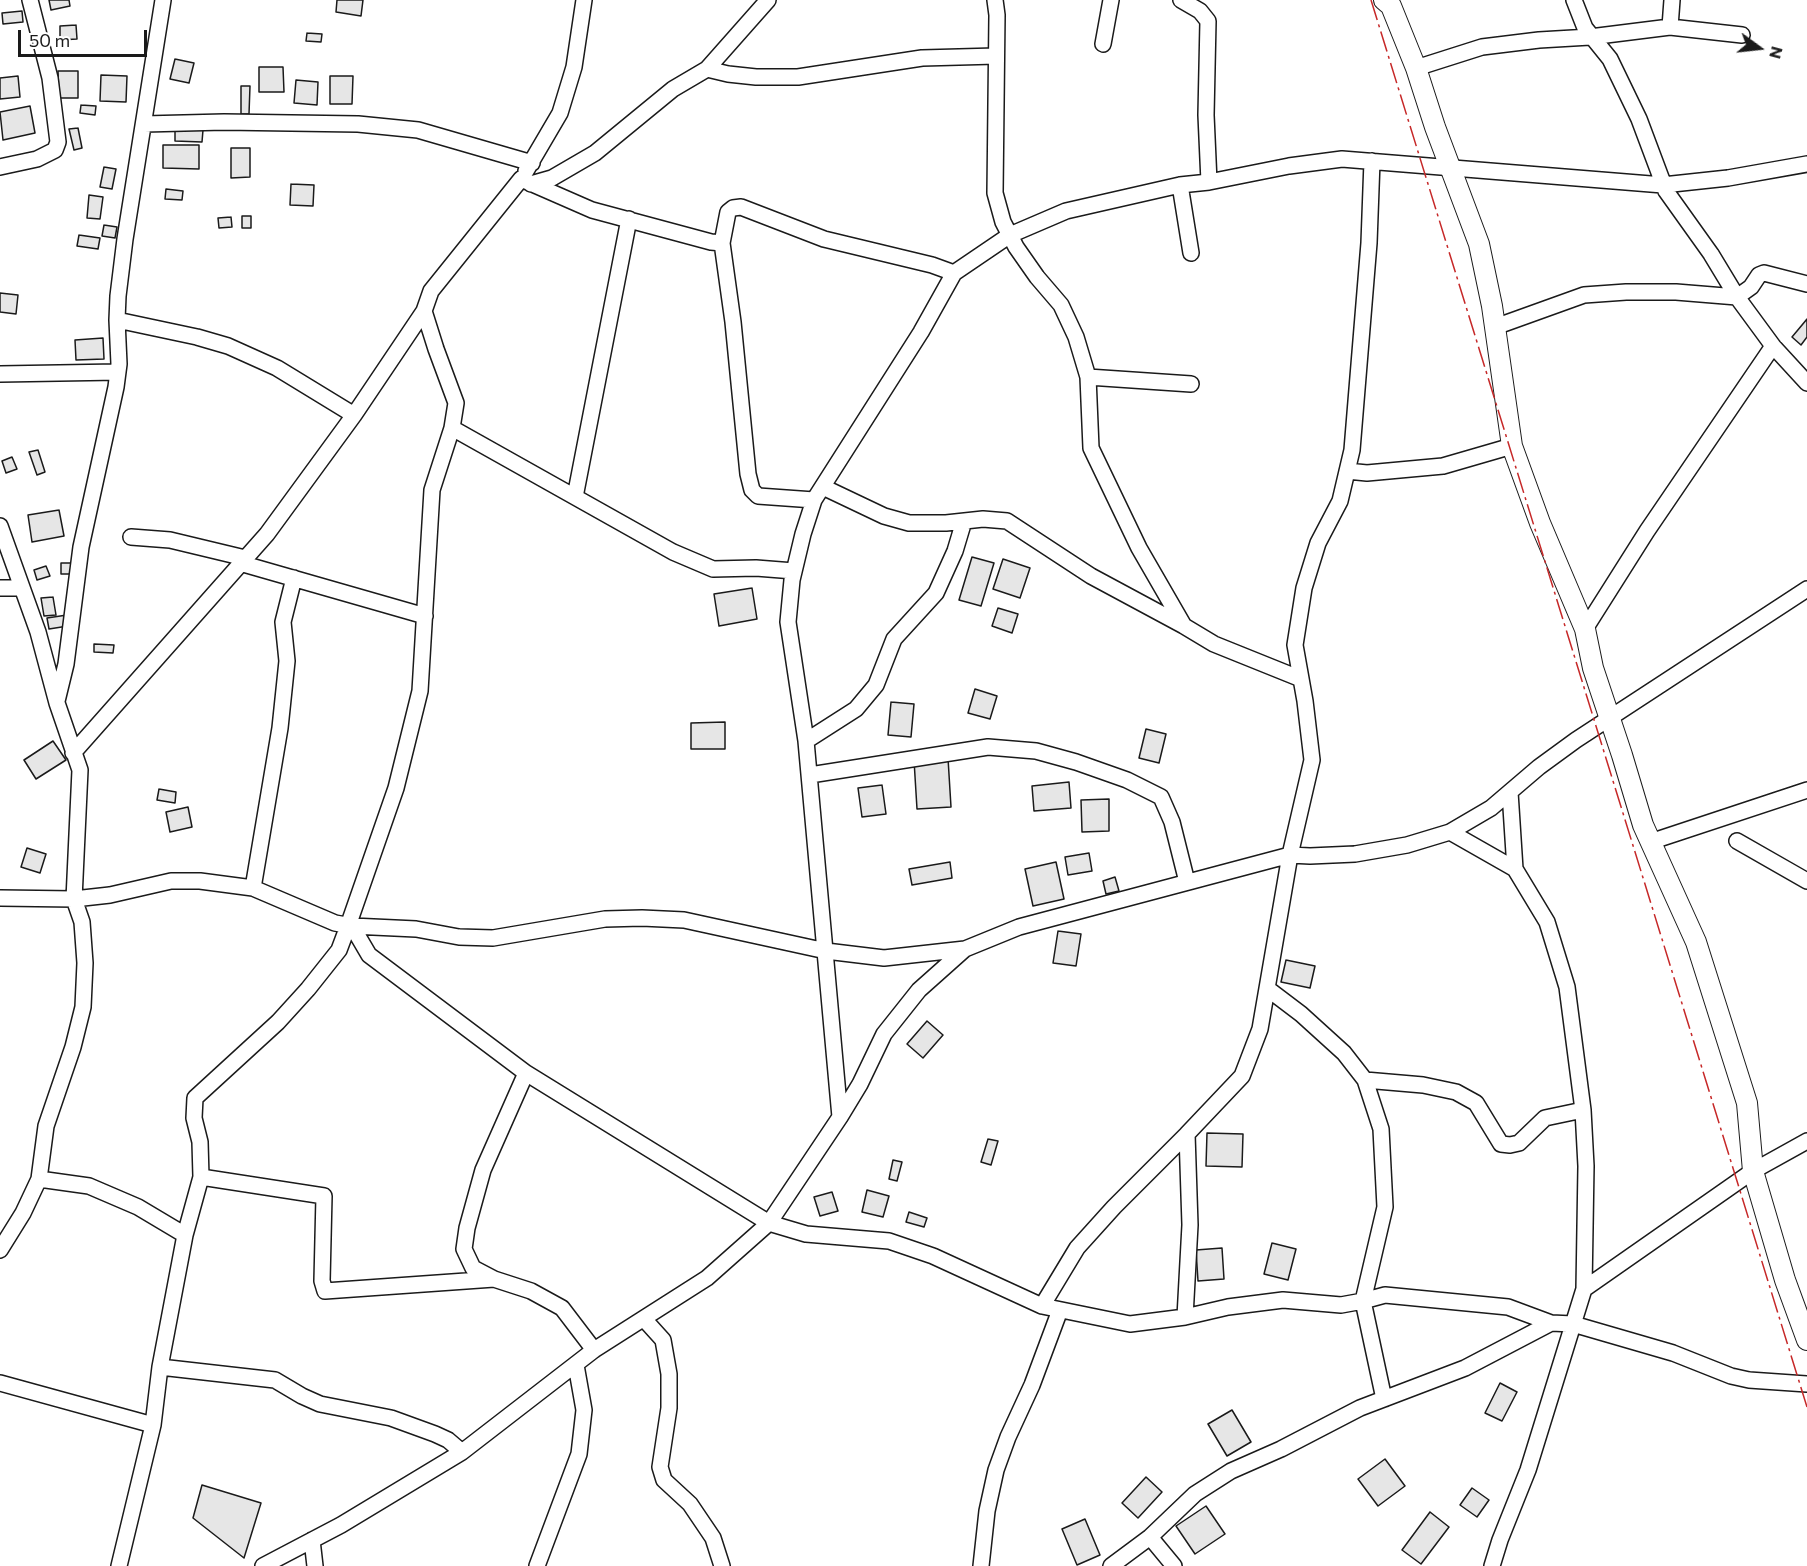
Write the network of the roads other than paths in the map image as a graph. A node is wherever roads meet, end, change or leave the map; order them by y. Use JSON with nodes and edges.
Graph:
{"nodes":[{"id":1,"x":30,"y":0,"type":"edge"},
{"id":2,"x":163,"y":0,"type":"edge"},
{"id":3,"x":584,"y":0,"type":"edge"},
{"id":4,"x":768,"y":0,"type":"edge"},
{"id":5,"x":995,"y":0,"type":"edge"},
{"id":6,"x":1111,"y":0,"type":"edge"},
{"id":7,"x":1181,"y":0,"type":"edge"},
{"id":8,"x":1574,"y":0,"type":"edge"},
{"id":9,"x":1671,"y":0,"type":"edge"},
{"id":10,"x":1388,"y":2,"type":"edge"},
{"id":11,"x":1670,"y":27,"type":"junction"},
{"id":12,"x":1742,"y":35,"type":"dead end"},
{"id":13,"x":1590,"y":37,"type":"junction"},
{"id":14,"x":1103,"y":44,"type":"dead end"},
{"id":15,"x":996,"y":56,"type":"junction"},
{"id":16,"x":1416,"y":68,"type":"junction"},
{"id":17,"x":707,"y":69,"type":"junction"},
{"id":18,"x":144,"y":124,"type":"junction"},
{"id":19,"x":1372,"y":161,"type":"junction"},
{"id":20,"x":531,"y":163,"type":"junction"},
{"id":21,"x":1807,"y":164,"type":"edge"},
{"id":22,"x":0,"y":167,"type":"edge"},
{"id":23,"x":1450,"y":167,"type":"junction"},
{"id":24,"x":526,"y":182,"type":"junction"},
{"id":25,"x":1209,"y":182,"type":"junction"},
{"id":26,"x":1663,"y":185,"type":"junction"},
{"id":27,"x":1180,"y":186,"type":"junction"},
{"id":28,"x":629,"y":219,"type":"junction"},
{"id":29,"x":1010,"y":235,"type":"junction"},
{"id":30,"x":722,"y":243,"type":"junction"},
{"id":31,"x":1191,"y":253,"type":"dead end"},
{"id":32,"x":954,"y":273,"type":"junction"},
{"id":33,"x":1807,"y":284,"type":"edge"},
{"id":34,"x":1737,"y":297,"type":"junction"},
{"id":35,"x":424,"y":311,"type":"junction"},
{"id":36,"x":117,"y":320,"type":"junction"},
{"id":37,"x":1495,"y":327,"type":"junction"},
{"id":38,"x":1773,"y":346,"type":"junction"},
{"id":39,"x":118,"y":372,"type":"junction"},
{"id":40,"x":0,"y":374,"type":"edge"},
{"id":41,"x":1088,"y":377,"type":"junction"},
{"id":42,"x":1807,"y":383,"type":"edge"},
{"id":43,"x":1191,"y":384,"type":"dead end"},
{"id":44,"x":354,"y":415,"type":"junction"},
{"id":45,"x":452,"y":428,"type":"junction"},
{"id":46,"x":1512,"y":446,"type":"junction"},
{"id":47,"x":1347,"y":471,"type":"junction"},
{"id":48,"x":823,"y":487,"type":"junction"},
{"id":49,"x":575,"y":497,"type":"junction"},
{"id":50,"x":814,"y":500,"type":"junction"},
{"id":51,"x":964,"y":521,"type":"junction"},
{"id":52,"x":0,"y":526,"type":"edge"},
{"id":53,"x":131,"y":537,"type":"dead end"},
{"id":54,"x":243,"y":561,"type":"junction"},
{"id":55,"x":794,"y":571,"type":"junction"},
{"id":56,"x":294,"y":579,"type":"junction"},
{"id":57,"x":0,"y":588,"type":"edge"},
{"id":58,"x":21,"y":588,"type":"junction"},
{"id":59,"x":1807,"y":589,"type":"edge"},
{"id":60,"x":425,"y":616,"type":"junction"},
{"id":61,"x":1184,"y":626,"type":"junction"},
{"id":62,"x":1585,"y":629,"type":"junction"},
{"id":63,"x":1301,"y":679,"type":"junction"},
{"id":64,"x":57,"y":703,"type":"junction"},
{"id":65,"x":1610,"y":720,"type":"junction"},
{"id":66,"x":806,"y":741,"type":"junction"},
{"id":67,"x":73,"y":753,"type":"junction"},
{"id":68,"x":810,"y":775,"type":"junction"},
{"id":69,"x":1807,"y":790,"type":"edge"},
{"id":70,"x":1510,"y":792,"type":"junction"},
{"id":71,"x":1450,"y":832,"type":"junction"},
{"id":72,"x":1737,"y":841,"type":"dead end"},
{"id":73,"x":1650,"y":842,"type":"junction"},
{"id":74,"x":1290,"y":855,"type":"junction"},
{"id":75,"x":1515,"y":869,"type":"junction"},
{"id":76,"x":1807,"y":881,"type":"edge"},
{"id":77,"x":1187,"y":882,"type":"junction"},
{"id":78,"x":253,"y":888,"type":"junction"},
{"id":79,"x":0,"y":898,"type":"edge"},
{"id":80,"x":74,"y":899,"type":"junction"},
{"id":81,"x":350,"y":926,"type":"junction"},
{"id":82,"x":965,"y":949,"type":"junction"},
{"id":83,"x":826,"y":951,"type":"junction"},
{"id":84,"x":1268,"y":989,"type":"junction"},
{"id":85,"x":526,"y":1073,"type":"junction"},
{"id":86,"x":1365,"y":1080,"type":"junction"},
{"id":87,"x":1583,"y":1110,"type":"junction"},
{"id":88,"x":840,"y":1117,"type":"junction"},
{"id":89,"x":1187,"y":1134,"type":"junction"},
{"id":90,"x":1807,"y":1141,"type":"edge"},
{"id":91,"x":1753,"y":1171,"type":"junction"},
{"id":92,"x":201,"y":1177,"type":"junction"},
{"id":93,"x":39,"y":1179,"type":"junction"},
{"id":94,"x":769,"y":1223,"type":"junction"},
{"id":95,"x":185,"y":1235,"type":"junction"},
{"id":96,"x":0,"y":1250,"type":"edge"},
{"id":97,"x":494,"y":1279,"type":"junction"},
{"id":98,"x":1584,"y":1290,"type":"junction"},
{"id":99,"x":1363,"y":1301,"type":"junction"},
{"id":100,"x":1042,"y":1306,"type":"junction"},
{"id":101,"x":1060,"y":1310,"type":"junction"},
{"id":102,"x":1185,"y":1317,"type":"junction"},
{"id":103,"x":644,"y":1319,"type":"junction"},
{"id":104,"x":1551,"y":1323,"type":"junction"},
{"id":105,"x":1573,"y":1324,"type":"junction"},
{"id":106,"x":1807,"y":1340,"type":"edge"},
{"id":107,"x":594,"y":1350,"type":"junction"},
{"id":108,"x":576,"y":1365,"type":"junction"},
{"id":109,"x":160,"y":1367,"type":"junction"},
{"id":110,"x":0,"y":1383,"type":"edge"},
{"id":111,"x":1807,"y":1384,"type":"edge"},
{"id":112,"x":1384,"y":1399,"type":"junction"},
{"id":113,"x":153,"y":1425,"type":"junction"},
{"id":114,"x":462,"y":1452,"type":"junction"},
{"id":115,"x":1150,"y":1537,"type":"junction"},
{"id":116,"x":312,"y":1540,"type":"junction"},
{"id":117,"x":119,"y":1566,"type":"edge"},
{"id":118,"x":263,"y":1566,"type":"edge"},
{"id":119,"x":315,"y":1566,"type":"edge"},
{"id":120,"x":537,"y":1566,"type":"edge"},
{"id":121,"x":722,"y":1566,"type":"edge"},
{"id":122,"x":981,"y":1566,"type":"edge"},
{"id":123,"x":1111,"y":1566,"type":"edge"},
{"id":124,"x":1174,"y":1566,"type":"edge"},
{"id":125,"x":1492,"y":1566,"type":"edge"}],
"edges":[{"from":1,"to":22,"type":"street"},
{"from":2,"to":18,"type":"street"},
{"from":3,"to":20,"type":"street"},
{"from":4,"to":17,"type":"street"},
{"from":5,"to":15,"type":"street"},
{"from":6,"to":14,"type":"street"},
{"from":7,"to":25,"type":"street"},
{"from":8,"to":13,"type":"street"},
{"from":9,"to":11,"type":"street"},
{"from":10,"to":16,"type":"street"},
{"from":11,"to":12,"type":"street"},
{"from":11,"to":13,"type":"street"},
{"from":13,"to":16,"type":"street"},
{"from":13,"to":26,"type":"street"},
{"from":15,"to":17,"type":"street"},
{"from":15,"to":29,"type":"street"},
{"from":16,"to":23,"type":"street"},
{"from":17,"to":24,"type":"street"},
{"from":18,"to":20,"type":"street"},
{"from":18,"to":36,"type":"street"},
{"from":19,"to":23,"type":"street"},
{"from":19,"to":25,"type":"street"},
{"from":19,"to":47,"type":"street"},
{"from":20,"to":24,"type":"street"},
{"from":21,"to":26,"type":"street"},
{"from":23,"to":26,"type":"street"},
{"from":23,"to":37,"type":"street"},
{"from":24,"to":28,"type":"street"},
{"from":24,"to":35,"type":"street"},
{"from":25,"to":27,"type":"street"},
{"from":26,"to":34,"type":"street"},
{"from":27,"to":29,"type":"street"},
{"from":27,"to":31,"type":"street"},
{"from":28,"to":30,"type":"street"},
{"from":28,"to":49,"type":"street"},
{"from":29,"to":32,"type":"street"},
{"from":29,"to":41,"type":"street"},
{"from":30,"to":32,"type":"street"},
{"from":30,"to":50,"type":"street"},
{"from":32,"to":48,"type":"street"},
{"from":33,"to":34,"type":"street"},
{"from":34,"to":37,"type":"street"},
{"from":34,"to":38,"type":"street"},
{"from":35,"to":44,"type":"street"},
{"from":35,"to":45,"type":"street"},
{"from":36,"to":39,"type":"street"},
{"from":36,"to":44,"type":"street"},
{"from":37,"to":46,"type":"street"},
{"from":38,"to":42,"type":"street"},
{"from":38,"to":62,"type":"street"},
{"from":39,"to":40,"type":"street"},
{"from":39,"to":64,"type":"street"},
{"from":41,"to":43,"type":"street"},
{"from":41,"to":61,"type":"street"},
{"from":44,"to":54,"type":"street"},
{"from":45,"to":49,"type":"street"},
{"from":45,"to":60,"type":"street"},
{"from":46,"to":47,"type":"street"},
{"from":46,"to":62,"type":"street"},
{"from":47,"to":63,"type":"street"},
{"from":48,"to":50,"type":"street"},
{"from":48,"to":51,"type":"street"},
{"from":49,"to":55,"type":"street"},
{"from":50,"to":55,"type":"street"},
{"from":51,"to":61,"type":"street"},
{"from":51,"to":66,"type":"street"},
{"from":52,"to":58,"type":"street"},
{"from":53,"to":54,"type":"street"},
{"from":54,"to":56,"type":"street"},
{"from":54,"to":67,"type":"street"},
{"from":55,"to":66,"type":"street"},
{"from":56,"to":60,"type":"street"},
{"from":56,"to":78,"type":"street"},
{"from":57,"to":58,"type":"street"},
{"from":58,"to":64,"type":"street"},
{"from":59,"to":65,"type":"street"},
{"from":60,"to":81,"type":"street"},
{"from":61,"to":63,"type":"street"},
{"from":62,"to":65,"type":"street"},
{"from":63,"to":74,"type":"street"},
{"from":64,"to":67,"type":"street"},
{"from":65,"to":70,"type":"street"},
{"from":65,"to":73,"type":"street"},
{"from":66,"to":68,"type":"street"},
{"from":67,"to":80,"type":"street"},
{"from":68,"to":77,"type":"street"},
{"from":68,"to":83,"type":"street"},
{"from":69,"to":73,"type":"street"},
{"from":70,"to":71,"type":"street"},
{"from":70,"to":75,"type":"street"},
{"from":71,"to":74,"type":"street"},
{"from":71,"to":75,"type":"street"},
{"from":72,"to":76,"type":"street"},
{"from":73,"to":91,"type":"street"},
{"from":74,"to":77,"type":"street"},
{"from":74,"to":84,"type":"street"},
{"from":75,"to":87,"type":"street"},
{"from":77,"to":82,"type":"street"},
{"from":78,"to":80,"type":"street"},
{"from":78,"to":81,"type":"street"},
{"from":79,"to":80,"type":"street"},
{"from":80,"to":93,"type":"street"},
{"from":81,"to":83,"type":"street"},
{"from":81,"to":85,"type":"street"},
{"from":81,"to":92,"type":"street"},
{"from":82,"to":83,"type":"street"},
{"from":82,"to":88,"type":"street"},
{"from":83,"to":88,"type":"street"},
{"from":84,"to":86,"type":"street"},
{"from":84,"to":89,"type":"street"},
{"from":85,"to":94,"type":"street"},
{"from":85,"to":97,"type":"street"},
{"from":86,"to":87,"type":"street"},
{"from":86,"to":99,"type":"street"},
{"from":87,"to":98,"type":"street"},
{"from":88,"to":94,"type":"street"},
{"from":89,"to":100,"type":"street"},
{"from":89,"to":102,"type":"street"},
{"from":90,"to":91,"type":"street"},
{"from":91,"to":98,"type":"street"},
{"from":91,"to":106,"type":"street"},
{"from":92,"to":95,"type":"street"},
{"from":92,"to":97,"type":"street"},
{"from":93,"to":95,"type":"street"},
{"from":93,"to":96,"type":"street"},
{"from":94,"to":100,"type":"street"},
{"from":94,"to":103,"type":"street"},
{"from":95,"to":109,"type":"street"},
{"from":97,"to":107,"type":"street"},
{"from":98,"to":105,"type":"street"},
{"from":99,"to":102,"type":"street"},
{"from":99,"to":104,"type":"street"},
{"from":99,"to":112,"type":"street"},
{"from":100,"to":101,"type":"street"},
{"from":101,"to":102,"type":"street"},
{"from":101,"to":122,"type":"street"},
{"from":103,"to":107,"type":"street"},
{"from":103,"to":121,"type":"street"},
{"from":104,"to":105,"type":"street"},
{"from":104,"to":112,"type":"street"},
{"from":105,"to":111,"type":"street"},
{"from":105,"to":125,"type":"street"},
{"from":107,"to":108,"type":"street"},
{"from":108,"to":114,"type":"street"},
{"from":108,"to":120,"type":"street"},
{"from":109,"to":113,"type":"street"},
{"from":109,"to":114,"type":"street"},
{"from":110,"to":113,"type":"street"},
{"from":112,"to":115,"type":"street"},
{"from":113,"to":117,"type":"street"},
{"from":114,"to":116,"type":"street"},
{"from":115,"to":123,"type":"street"},
{"from":115,"to":124,"type":"street"},
{"from":116,"to":118,"type":"street"},
{"from":116,"to":119,"type":"street"}]}
